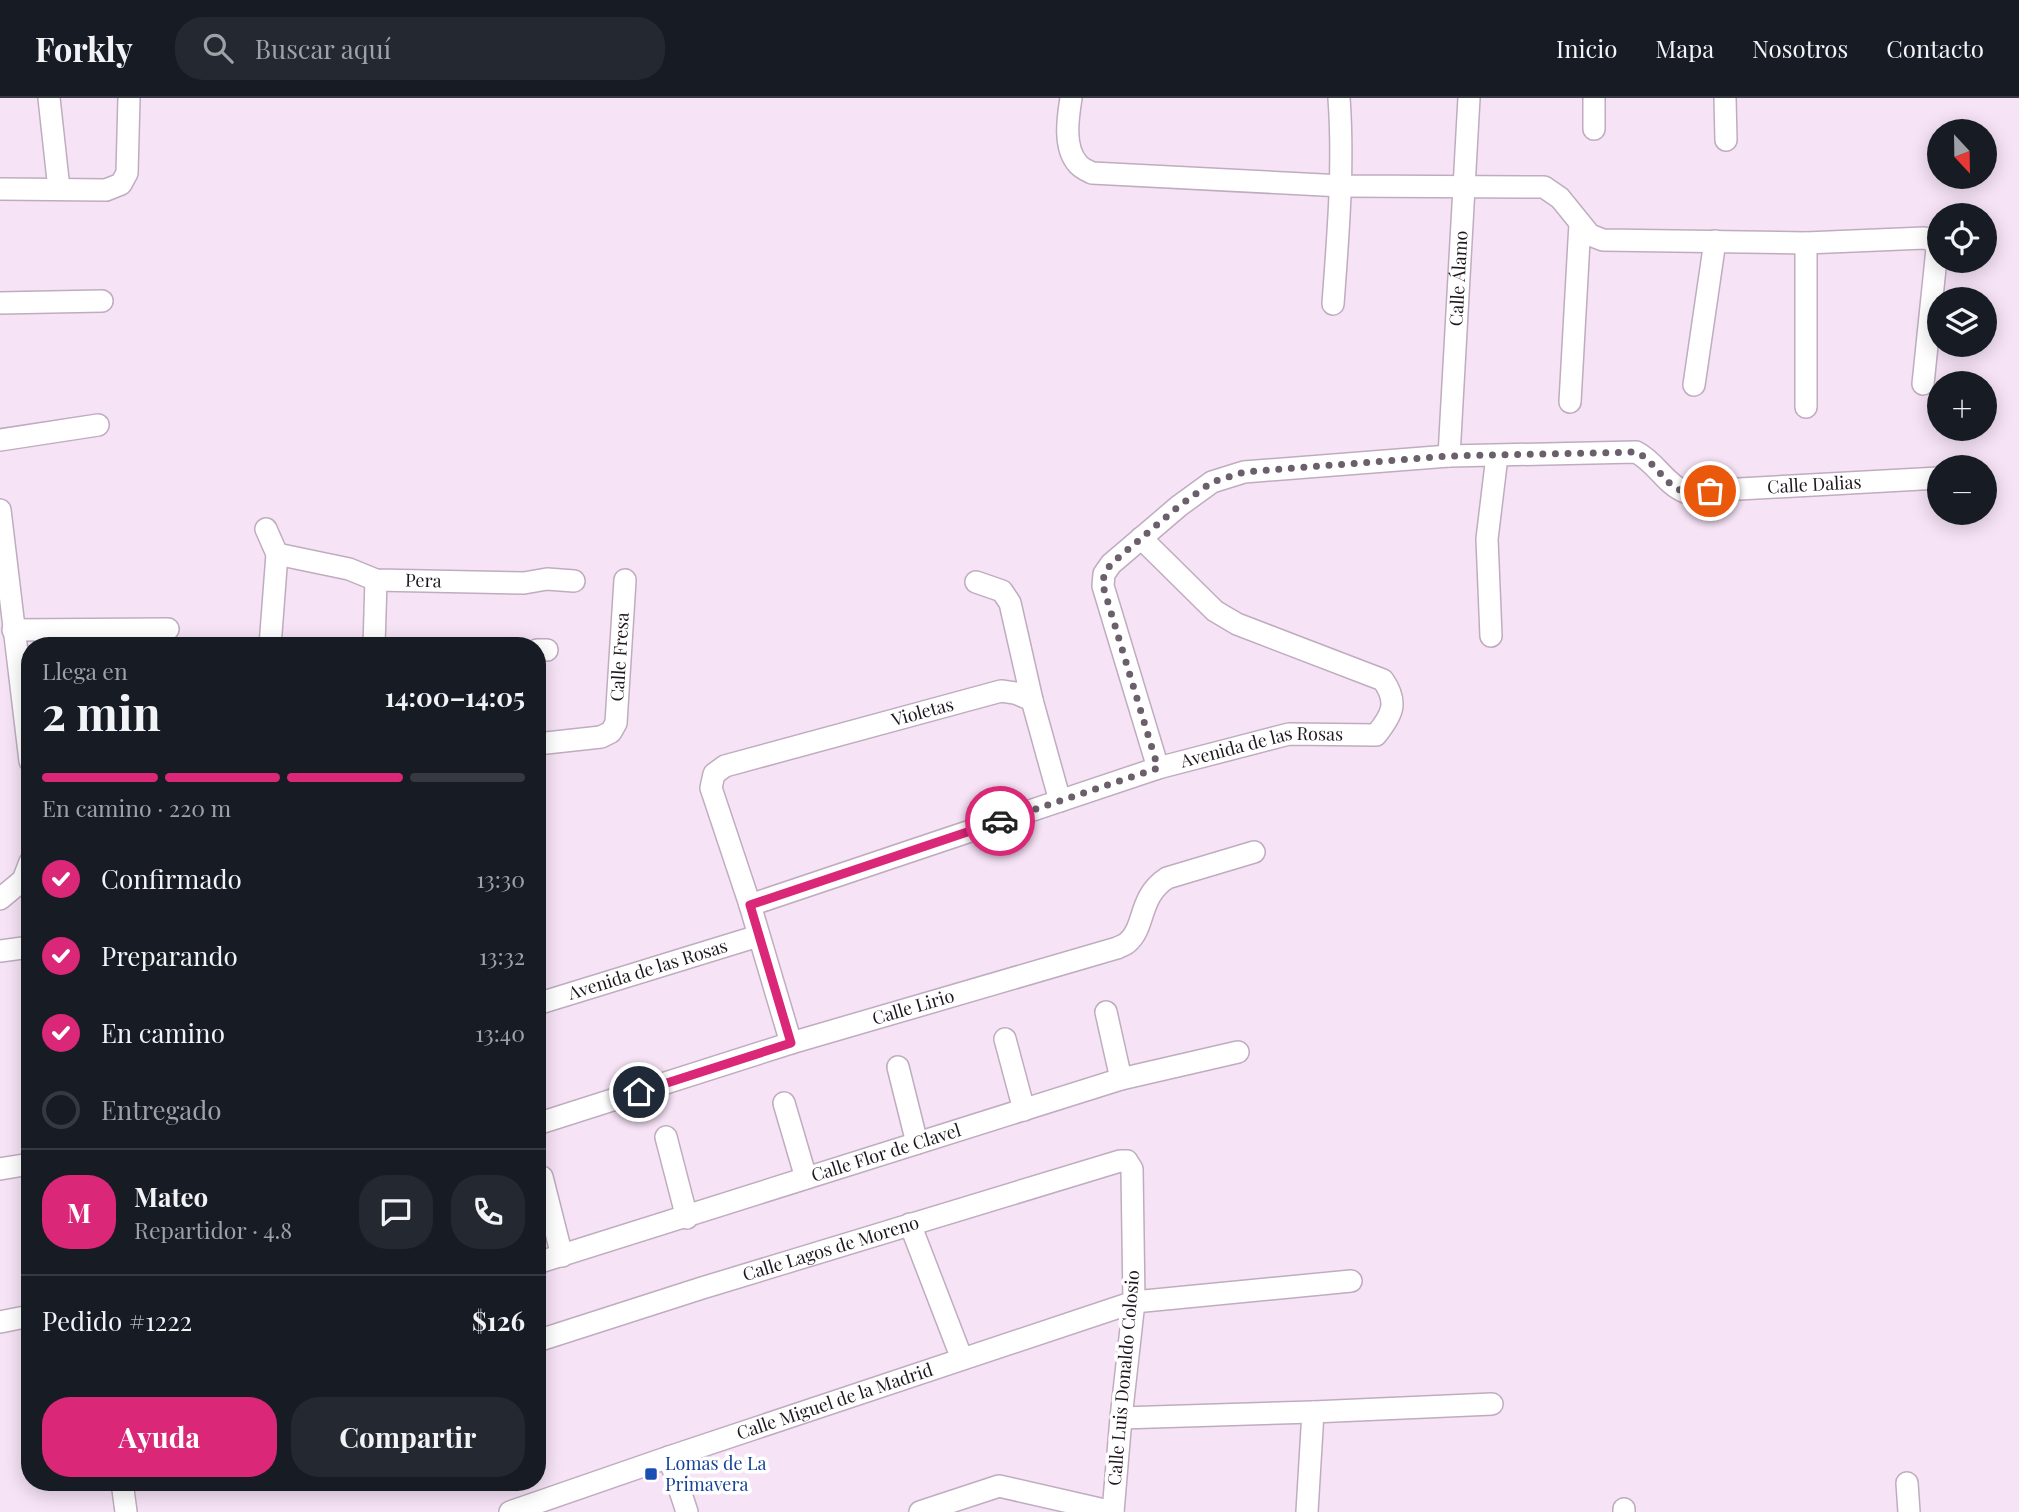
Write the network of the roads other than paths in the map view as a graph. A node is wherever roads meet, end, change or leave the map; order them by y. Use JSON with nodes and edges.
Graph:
{"nodes":[{"id":1,"x":48,"y":98,"type":"edge"},
{"id":2,"x":129,"y":98,"type":"edge"},
{"id":3,"x":1071,"y":98,"type":"edge"},
{"id":4,"x":1339,"y":98,"type":"edge"},
{"id":5,"x":1469,"y":98,"type":"edge"},
{"id":6,"x":1594,"y":98,"type":"edge"},
{"id":7,"x":1725,"y":98,"type":"edge"},
{"id":8,"x":1594,"y":129,"type":"dead end"},
{"id":9,"x":1726,"y":140,"type":"dead end"},
{"id":10,"x":1342,"y":186,"type":"junction"},
{"id":11,"x":1465,"y":186,"type":"junction"},
{"id":12,"x":0,"y":189,"type":"edge"},
{"id":13,"x":59,"y":190,"type":"junction"},
{"id":14,"x":1580,"y":223,"type":"junction"},
{"id":15,"x":1715,"y":241,"type":"junction"},
{"id":16,"x":1806,"y":243,"type":"junction"},
{"id":17,"x":102,"y":301,"type":"dead end"},
{"id":18,"x":0,"y":303,"type":"edge"},
{"id":19,"x":1334,"y":304,"type":"dead end"},
{"id":20,"x":1923,"y":384,"type":"dead end"},
{"id":21,"x":1695,"y":385,"type":"dead end"},
{"id":22,"x":1570,"y":402,"type":"dead end"},
{"id":23,"x":1806,"y":407,"type":"dead end"},
{"id":24,"x":99,"y":425,"type":"dead end"},
{"id":25,"x":0,"y":440,"type":"edge"},
{"id":26,"x":1449,"y":456,"type":"junction"},
{"id":27,"x":1497,"y":456,"type":"junction"},
{"id":28,"x":1927,"y":479,"type":"edge"},
{"id":29,"x":0,"y":510,"type":"edge"},
{"id":30,"x":266,"y":529,"type":"dead end"},
{"id":31,"x":1142,"y":538,"type":"junction"},
{"id":32,"x":277,"y":554,"type":"junction"},
{"id":33,"x":376,"y":580,"type":"junction"},
{"id":34,"x":625,"y":580,"type":"dead end"},
{"id":35,"x":575,"y":581,"type":"dead end"},
{"id":36,"x":976,"y":582,"type":"dead end"},
{"id":37,"x":168,"y":629,"type":"dead end"},
{"id":38,"x":13,"y":630,"type":"junction"},
{"id":39,"x":1491,"y":636,"type":"dead end"},
{"id":40,"x":272,"y":637,"type":"edge"},
{"id":41,"x":374,"y":637,"type":"edge"},
{"id":42,"x":21,"y":692,"type":"edge"},
{"id":43,"x":1032,"y":700,"type":"junction"},
{"id":44,"x":546,"y":743,"type":"edge"},
{"id":45,"x":1158,"y":768,"type":"junction"},
{"id":46,"x":1060,"y":801,"type":"junction"},
{"id":47,"x":1254,"y":852,"type":"dead end"},
{"id":48,"x":21,"y":882,"type":"edge"},
{"id":49,"x":0,"y":899,"type":"edge"},
{"id":50,"x":750,"y":905,"type":"junction"},
{"id":51,"x":758,"y":936,"type":"junction"},
{"id":52,"x":21,"y":948,"type":"edge"},
{"id":53,"x":0,"y":951,"type":"edge"},
{"id":54,"x":546,"y":1001,"type":"edge"},
{"id":55,"x":1106,"y":1012,"type":"dead end"},
{"id":56,"x":1005,"y":1039,"type":"dead end"},
{"id":57,"x":791,"y":1043,"type":"junction"},
{"id":58,"x":1238,"y":1052,"type":"dead end"},
{"id":59,"x":898,"y":1067,"type":"dead end"},
{"id":60,"x":1121,"y":1079,"type":"junction"},
{"id":61,"x":784,"y":1103,"type":"dead end"},
{"id":62,"x":1024,"y":1110,"type":"junction"},
{"id":63,"x":546,"y":1121,"type":"edge"},
{"id":64,"x":666,"y":1137,"type":"dead end"},
{"id":65,"x":918,"y":1143,"type":"junction"},
{"id":66,"x":1127,"y":1161,"type":"joint"},
{"id":67,"x":21,"y":1166,"type":"edge"},
{"id":68,"x":0,"y":1169,"type":"edge"},
{"id":69,"x":806,"y":1178,"type":"junction"},
{"id":70,"x":546,"y":1193,"type":"edge"},
{"id":71,"x":687,"y":1217,"type":"junction"},
{"id":72,"x":911,"y":1224,"type":"junction"},
{"id":73,"x":562,"y":1256,"type":"junction"},
{"id":74,"x":546,"y":1260,"type":"edge"},
{"id":75,"x":1351,"y":1280,"type":"dead end"},
{"id":76,"x":1134,"y":1302,"type":"junction"},
{"id":77,"x":21,"y":1318,"type":"edge"},
{"id":78,"x":0,"y":1322,"type":"edge"},
{"id":79,"x":546,"y":1338,"type":"edge"},
{"id":80,"x":962,"y":1359,"type":"junction"},
{"id":81,"x":1492,"y":1404,"type":"dead end"},
{"id":82,"x":1313,"y":1412,"type":"junction"},
{"id":83,"x":1121,"y":1418,"type":"junction"},
{"id":84,"x":669,"y":1457,"type":"junction"},
{"id":85,"x":1907,"y":1483,"type":"dead end"},
{"id":86,"x":123,"y":1491,"type":"edge"},
{"id":87,"x":126,"y":1512,"type":"edge"},
{"id":88,"x":509,"y":1512,"type":"edge"},
{"id":89,"x":687,"y":1512,"type":"edge"},
{"id":90,"x":920,"y":1512,"type":"edge"},
{"id":91,"x":1114,"y":1512,"type":"edge"},
{"id":92,"x":1307,"y":1512,"type":"edge"},
{"id":93,"x":1909,"y":1512,"type":"edge"}],
"edges":[{"from":1,"to":13,"type":"street"},
{"from":2,"to":13,"type":"street"},
{"from":3,"to":10,"type":"street"},
{"from":4,"to":10,"type":"street"},
{"from":5,"to":11,"type":"street","name":"Calle Álamo"},
{"from":6,"to":8,"type":"street"},
{"from":7,"to":9,"type":"street"},
{"from":10,"to":11,"type":"street"},
{"from":10,"to":19,"type":"street"},
{"from":11,"to":14,"type":"street"},
{"from":11,"to":26,"type":"street","name":"Calle Álamo"},
{"from":12,"to":13,"type":"street"},
{"from":14,"to":15,"type":"street"},
{"from":14,"to":22,"type":"street"},
{"from":15,"to":16,"type":"street"},
{"from":15,"to":21,"type":"street"},
{"from":16,"to":20,"type":"street"},
{"from":16,"to":23,"type":"street"},
{"from":17,"to":18,"type":"street"},
{"from":24,"to":25,"type":"street"},
{"from":26,"to":27,"type":"street","name":"Calle Dalias"},
{"from":26,"to":31,"type":"street","name":"Calle Dalias"},
{"from":27,"to":28,"type":"street","name":"Calle Dalias"},
{"from":27,"to":39,"type":"street"},
{"from":29,"to":38,"type":"street"},
{"from":30,"to":32,"type":"street"},
{"from":31,"to":45,"type":"street","name":"Calle Dalias"},
{"from":31,"to":45,"type":"street","name":"Avenida de las Rosas"},
{"from":32,"to":33,"type":"street","name":"Pera"},
{"from":32,"to":40,"type":"street"},
{"from":33,"to":35,"type":"street","name":"Pera"},
{"from":33,"to":41,"type":"street"},
{"from":34,"to":44,"type":"street","name":"Calle Fresa"},
{"from":36,"to":43,"type":"street"},
{"from":37,"to":38,"type":"street"},
{"from":38,"to":42,"type":"street"},
{"from":43,"to":46,"type":"street"},
{"from":43,"to":50,"type":"street","name":"Violetas"},
{"from":45,"to":46,"type":"street","name":"Avenida de las Rosas"},
{"from":46,"to":50,"type":"street","name":"Avenida de las Rosas"},
{"from":47,"to":57,"type":"street","name":"Calle Lirio"},
{"from":48,"to":49,"type":"street"},
{"from":50,"to":51,"type":"street"},
{"from":51,"to":54,"type":"street","name":"Avenida de las Rosas"},
{"from":51,"to":57,"type":"street"},
{"from":52,"to":53,"type":"street"},
{"from":55,"to":60,"type":"street"},
{"from":56,"to":62,"type":"street"},
{"from":57,"to":63,"type":"street","name":"Calle Lirio"},
{"from":58,"to":60,"type":"street","name":"Calle Flor de Clavel"},
{"from":59,"to":65,"type":"street"},
{"from":60,"to":62,"type":"street","name":"Calle Flor de Clavel"},
{"from":61,"to":69,"type":"street"},
{"from":62,"to":65,"type":"street","name":"Calle Flor de Clavel"},
{"from":64,"to":71,"type":"street"},
{"from":65,"to":69,"type":"street","name":"Calle Flor de Clavel"},
{"from":66,"to":72,"type":"street","name":"Calle Lagos de Moreno"},
{"from":66,"to":76,"type":"street","name":"Calle Luis Donaldo Colosio"},
{"from":67,"to":68,"type":"street"},
{"from":69,"to":71,"type":"street","name":"Calle Flor de Clavel"},
{"from":70,"to":73,"type":"street"},
{"from":71,"to":73,"type":"street","name":"Calle Flor de Clavel"},
{"from":72,"to":79,"type":"street","name":"Calle Lagos de Moreno"},
{"from":72,"to":80,"type":"street"},
{"from":73,"to":74,"type":"street","name":"Calle Flor de Clavel"},
{"from":75,"to":76,"type":"street","name":"Calle Miguel de la Madrid"},
{"from":76,"to":80,"type":"street","name":"Calle Miguel de la Madrid"},
{"from":76,"to":83,"type":"street","name":"Calle Luis Donaldo Colosio"},
{"from":77,"to":78,"type":"street"},
{"from":80,"to":84,"type":"street","name":"Calle Miguel de la Madrid"},
{"from":81,"to":82,"type":"street"},
{"from":82,"to":83,"type":"street"},
{"from":82,"to":92,"type":"street"},
{"from":83,"to":91,"type":"street","name":"Calle Luis Donaldo Colosio"},
{"from":84,"to":88,"type":"street","name":"Calle Miguel de la Madrid"},
{"from":84,"to":89,"type":"street"},
{"from":85,"to":93,"type":"street"},
{"from":86,"to":87,"type":"street"},
{"from":90,"to":91,"type":"street"}]}
